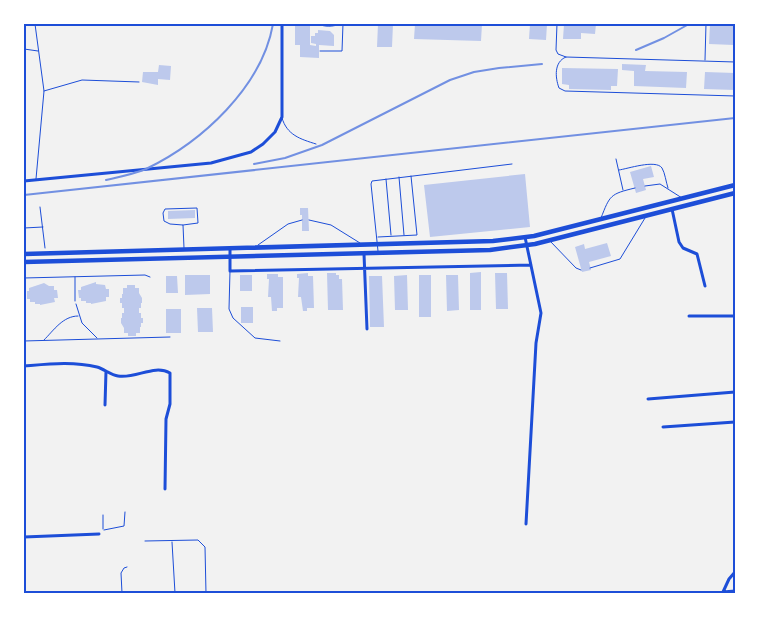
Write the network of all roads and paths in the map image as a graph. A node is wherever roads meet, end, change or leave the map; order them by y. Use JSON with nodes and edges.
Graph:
{"nodes":[{"id":1,"x":35,"y":24,"type":"edge"},
{"id":2,"x":282,"y":24,"type":"edge"},
{"id":3,"x":318,"y":24,"type":"edge"},
{"id":4,"x":340,"y":24,"type":"edge"},
{"id":5,"x":343,"y":24,"type":"edge"},
{"id":6,"x":556,"y":24,"type":"edge"},
{"id":7,"x":706,"y":24,"type":"edge"},
{"id":8,"x":24,"y":49,"type":"edge"},
{"id":9,"x":39,"y":51,"type":"junction"},
{"id":10,"x":320,"y":51,"type":"dead end"},
{"id":11,"x":566,"y":58,"type":"junction"},
{"id":12,"x":705,"y":61,"type":"junction"},
{"id":13,"x":735,"y":62,"type":"edge"},
{"id":14,"x":139,"y":82,"type":"dead end"},
{"id":15,"x":44,"y":92,"type":"junction"},
{"id":16,"x":735,"y":96,"type":"edge"},
{"id":17,"x":282,"y":117,"type":"junction"},
{"id":18,"x":316,"y":144,"type":"dead end"},
{"id":19,"x":616,"y":159,"type":"dead end"},
{"id":20,"x":512,"y":164,"type":"dead end"},
{"id":21,"x":618,"y":170,"type":"junction"},
{"id":22,"x":411,"y":176,"type":"junction"},
{"id":23,"x":399,"y":177,"type":"junction"},
{"id":24,"x":386,"y":178,"type":"junction"},
{"id":25,"x":36,"y":180,"type":"junction"},
{"id":26,"x":24,"y":181,"type":"edge"},
{"id":27,"x":735,"y":185,"type":"edge"},
{"id":28,"x":645,"y":186,"type":"dead end"},
{"id":29,"x":634,"y":188,"type":"dead end"},
{"id":30,"x":668,"y":188,"type":"junction"},
{"id":31,"x":623,"y":191,"type":"junction"},
{"id":32,"x":735,"y":193,"type":"edge"},
{"id":33,"x":682,"y":198,"type":"junction"},
{"id":34,"x":40,"y":207,"type":"dead end"},
{"id":35,"x":672,"y":209,"type":"junction"},
{"id":36,"x":647,"y":216,"type":"junction"},
{"id":37,"x":600,"y":219,"type":"junction"},
{"id":38,"x":302,"y":220,"type":"dead end"},
{"id":39,"x":310,"y":220,"type":"dead end"},
{"id":40,"x":184,"y":225,"type":"junction"},
{"id":41,"x":43,"y":227,"type":"junction"},
{"id":42,"x":24,"y":228,"type":"edge"},
{"id":43,"x":391,"y":236,"type":"junction"},
{"id":44,"x":404,"y":236,"type":"junction"},
{"id":45,"x":377,"y":237,"type":"junction"},
{"id":46,"x":525,"y":237,"type":"junction"},
{"id":47,"x":550,"y":240,"type":"junction"},
{"id":48,"x":378,"y":245,"type":"junction"},
{"id":49,"x":365,"y":246,"type":"junction"},
{"id":50,"x":527,"y":246,"type":"junction"},
{"id":51,"x":253,"y":248,"type":"junction"},
{"id":52,"x":230,"y":249,"type":"junction"},
{"id":53,"x":184,"y":250,"type":"junction"},
{"id":54,"x":96,"y":252,"type":"junction"},
{"id":55,"x":378,"y":253,"type":"junction"},
{"id":56,"x":24,"y":254,"type":"edge"},
{"id":57,"x":46,"y":254,"type":"junction"},
{"id":58,"x":364,"y":254,"type":"junction"},
{"id":59,"x":230,"y":257,"type":"junction"},
{"id":60,"x":97,"y":260,"type":"junction"},
{"id":61,"x":24,"y":262,"type":"edge"},
{"id":62,"x":532,"y":265,"type":"junction"},
{"id":63,"x":590,"y":268,"type":"dead end"},
{"id":64,"x":364,"y":269,"type":"junction"},
{"id":65,"x":230,"y":270,"type":"junction"},
{"id":66,"x":581,"y":270,"type":"dead end"},
{"id":67,"x":75,"y":277,"type":"junction"},
{"id":68,"x":150,"y":277,"type":"dead end"},
{"id":69,"x":24,"y":278,"type":"edge"},
{"id":70,"x":705,"y":286,"type":"dead end"},
{"id":71,"x":75,"y":301,"type":"joint"},
{"id":72,"x":79,"y":316,"type":"junction"},
{"id":73,"x":689,"y":316,"type":"dead end"},
{"id":74,"x":735,"y":316,"type":"edge"},
{"id":75,"x":367,"y":328,"type":"dead end"},
{"id":76,"x":170,"y":337,"type":"dead end"},
{"id":77,"x":98,"y":339,"type":"junction"},
{"id":78,"x":44,"y":340,"type":"junction"},
{"id":79,"x":24,"y":341,"type":"edge"},
{"id":80,"x":280,"y":341,"type":"dead end"},
{"id":81,"x":24,"y":366,"type":"edge"},
{"id":82,"x":106,"y":371,"type":"junction"},
{"id":83,"x":735,"y":392,"type":"edge"},
{"id":84,"x":648,"y":399,"type":"dead end"},
{"id":85,"x":105,"y":406,"type":"dead end"},
{"id":86,"x":735,"y":422,"type":"edge"},
{"id":87,"x":663,"y":427,"type":"dead end"},
{"id":88,"x":165,"y":489,"type":"dead end"},
{"id":89,"x":125,"y":512,"type":"dead end"},
{"id":90,"x":103,"y":515,"type":"dead end"},
{"id":91,"x":526,"y":524,"type":"dead end"},
{"id":92,"x":100,"y":534,"type":"dead end"},
{"id":93,"x":24,"y":537,"type":"edge"},
{"id":94,"x":145,"y":541,"type":"dead end"},
{"id":95,"x":172,"y":541,"type":"junction"},
{"id":96,"x":127,"y":567,"type":"dead end"},
{"id":97,"x":735,"y":572,"type":"edge"},
{"id":98,"x":735,"y":591,"type":"edge"},
{"id":99,"x":723,"y":592,"type":"junction"},
{"id":100,"x":122,"y":593,"type":"edge"},
{"id":101,"x":175,"y":593,"type":"edge"},
{"id":102,"x":206,"y":593,"type":"edge"},
{"id":103,"x":718,"y":593,"type":"edge"}],
"edges":[{"from":1,"to":9,"type":"lane"},
{"from":2,"to":17,"type":"street"},
{"from":3,"to":4,"type":"lane"},
{"from":5,"to":10,"type":"lane"},
{"from":6,"to":11,"type":"lane"},
{"from":7,"to":12,"type":"lane"},
{"from":8,"to":9,"type":"lane"},
{"from":9,"to":15,"type":"lane"},
{"from":11,"to":12,"type":"lane"},
{"from":11,"to":16,"type":"lane"},
{"from":12,"to":13,"type":"lane"},
{"from":14,"to":15,"type":"lane"},
{"from":15,"to":25,"type":"lane"},
{"from":17,"to":18,"type":"lane"},
{"from":17,"to":25,"type":"street"},
{"from":19,"to":21,"type":"lane"},
{"from":20,"to":22,"type":"lane"},
{"from":21,"to":30,"type":"lane"},
{"from":21,"to":31,"type":"lane"},
{"from":22,"to":23,"type":"lane"},
{"from":22,"to":44,"type":"lane"},
{"from":23,"to":24,"type":"lane"},
{"from":23,"to":44,"type":"lane"},
{"from":24,"to":43,"type":"lane"},
{"from":24,"to":45,"type":"lane"},
{"from":25,"to":26,"type":"street"},
{"from":27,"to":33,"type":"main road"},
{"from":28,"to":30,"type":"lane"},
{"from":29,"to":31,"type":"lane"},
{"from":30,"to":33,"type":"lane"},
{"from":31,"to":37,"type":"lane"},
{"from":32,"to":35,"type":"main road"},
{"from":33,"to":37,"type":"main road"},
{"from":34,"to":41,"type":"path"},
{"from":35,"to":36,"type":"main road"},
{"from":35,"to":70,"type":"street"},
{"from":36,"to":47,"type":"main road"},
{"from":36,"to":63,"type":"lane"},
{"from":37,"to":46,"type":"main road"},
{"from":38,"to":51,"type":"lane"},
{"from":39,"to":49,"type":"lane"},
{"from":40,"to":40,"type":"lane"},
{"from":40,"to":53,"type":"lane"},
{"from":41,"to":42,"type":"path"},
{"from":41,"to":57,"type":"path"},
{"from":43,"to":44,"type":"lane"},
{"from":43,"to":45,"type":"lane"},
{"from":45,"to":48,"type":"lane"},
{"from":46,"to":48,"type":"main road"},
{"from":46,"to":50,"type":"street"},
{"from":47,"to":50,"type":"main road"},
{"from":47,"to":66,"type":"lane"},
{"from":48,"to":49,"type":"main road"},
{"from":48,"to":55,"type":"lane"},
{"from":49,"to":51,"type":"main road"},
{"from":50,"to":55,"type":"main road"},
{"from":50,"to":62,"type":"street"},
{"from":51,"to":52,"type":"main road"},
{"from":52,"to":53,"type":"main road"},
{"from":52,"to":59,"type":"street"},
{"from":53,"to":54,"type":"main road"},
{"from":54,"to":57,"type":"main road"},
{"from":54,"to":60,"type":"main road"},
{"from":55,"to":58,"type":"main road"},
{"from":56,"to":57,"type":"main road"},
{"from":58,"to":59,"type":"main road"},
{"from":58,"to":64,"type":"street"},
{"from":59,"to":60,"type":"main road"},
{"from":59,"to":65,"type":"street"},
{"from":60,"to":61,"type":"main road"},
{"from":62,"to":64,"type":"street"},
{"from":62,"to":91,"type":"street"},
{"from":64,"to":65,"type":"street"},
{"from":64,"to":75,"type":"street"},
{"from":65,"to":80,"type":"lane"},
{"from":67,"to":68,"type":"lane"},
{"from":67,"to":69,"type":"lane"},
{"from":67,"to":71,"type":"lane"},
{"from":71,"to":72,"type":"path"},
{"from":72,"to":77,"type":"path"},
{"from":72,"to":78,"type":"path"},
{"from":73,"to":74,"type":"street"},
{"from":76,"to":77,"type":"path"},
{"from":77,"to":78,"type":"path"},
{"from":78,"to":79,"type":"path"},
{"from":81,"to":82,"type":"street"},
{"from":82,"to":85,"type":"street"},
{"from":82,"to":88,"type":"street"},
{"from":83,"to":84,"type":"street"},
{"from":86,"to":87,"type":"street"},
{"from":89,"to":90,"type":"path"},
{"from":92,"to":93,"type":"street"},
{"from":94,"to":95,"type":"lane"},
{"from":95,"to":101,"type":"lane"},
{"from":95,"to":102,"type":"lane"},
{"from":96,"to":100,"type":"lane"},
{"from":97,"to":99,"type":"street"},
{"from":98,"to":99,"type":"street"},
{"from":99,"to":103,"type":"street"}]}
